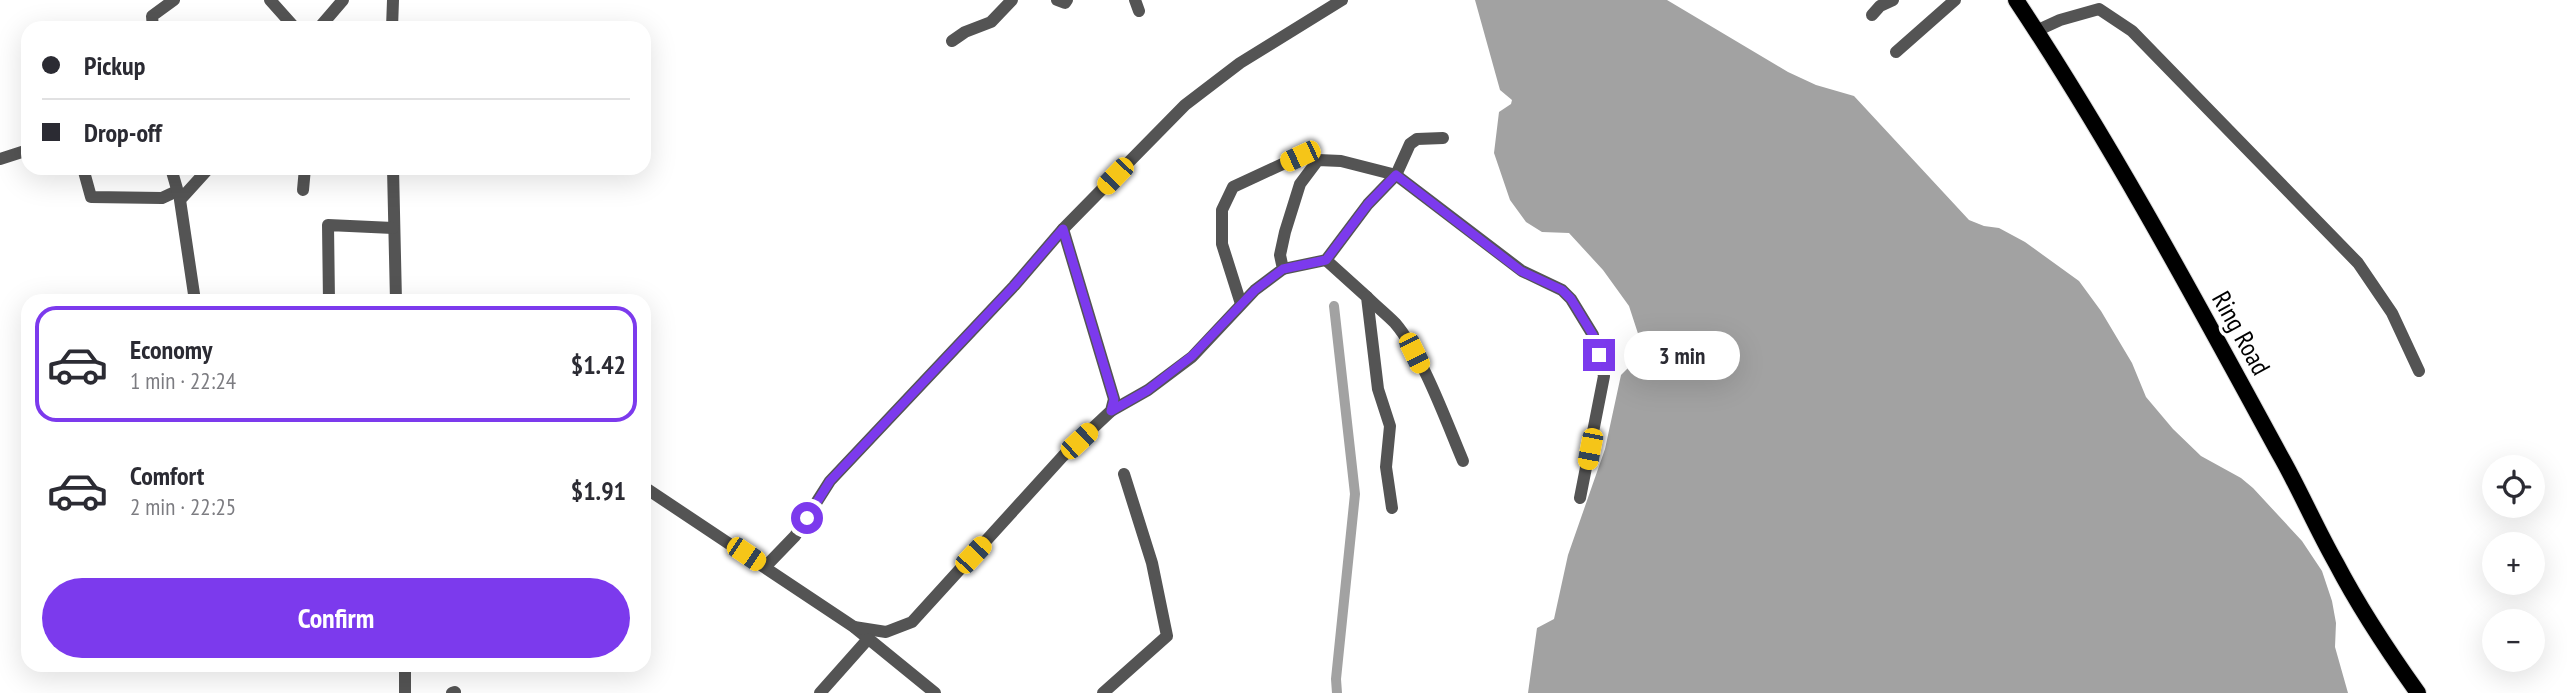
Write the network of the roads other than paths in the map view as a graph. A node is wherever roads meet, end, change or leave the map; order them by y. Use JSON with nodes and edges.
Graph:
{"nodes":[{"id":1,"x":174,"y":0,"type":"edge"},
{"id":2,"x":270,"y":0,"type":"edge"},
{"id":3,"x":343,"y":0,"type":"edge"},
{"id":4,"x":393,"y":0,"type":"edge"},
{"id":5,"x":1012,"y":0,"type":"edge"},
{"id":6,"x":1057,"y":0,"type":"edge"},
{"id":7,"x":1067,"y":0,"type":"edge"},
{"id":8,"x":1342,"y":0,"type":"edge"},
{"id":9,"x":1893,"y":0,"type":"edge"},
{"id":10,"x":1955,"y":0,"type":"edge"},
{"id":11,"x":2016,"y":0,"type":"edge"},
{"id":12,"x":1872,"y":15,"type":"dead end"},
{"id":13,"x":152,"y":21,"type":"edge"},
{"id":14,"x":289,"y":21,"type":"edge"},
{"id":15,"x":325,"y":21,"type":"edge"},
{"id":16,"x":392,"y":21,"type":"edge"},
{"id":17,"x":2036,"y":31,"type":"junction"},
{"id":18,"x":952,"y":41,"type":"dead end"},
{"id":19,"x":1896,"y":52,"type":"dead end"},
{"id":20,"x":1443,"y":138,"type":"dead end"},
{"id":21,"x":21,"y":152,"type":"edge"},
{"id":22,"x":0,"y":159,"type":"edge"},
{"id":23,"x":1318,"y":160,"type":"junction"},
{"id":24,"x":85,"y":175,"type":"edge"},
{"id":25,"x":173,"y":175,"type":"edge"},
{"id":26,"x":201,"y":175,"type":"edge"},
{"id":27,"x":304,"y":175,"type":"edge"},
{"id":28,"x":393,"y":175,"type":"edge"},
{"id":29,"x":1396,"y":175,"type":"junction"},
{"id":30,"x":303,"y":190,"type":"dead end"},
{"id":31,"x":179,"y":195,"type":"junction"},
{"id":32,"x":393,"y":228,"type":"junction"},
{"id":33,"x":1063,"y":229,"type":"junction"},
{"id":34,"x":1326,"y":260,"type":"junction"},
{"id":35,"x":1283,"y":269,"type":"junction"},
{"id":36,"x":194,"y":294,"type":"edge"},
{"id":37,"x":329,"y":294,"type":"edge"},
{"id":38,"x":396,"y":294,"type":"edge"},
{"id":39,"x":1367,"y":297,"type":"junction"},
{"id":40,"x":1241,"y":304,"type":"junction"},
{"id":41,"x":2419,"y":371,"type":"dead end"},
{"id":42,"x":1111,"y":411,"type":"junction"},
{"id":43,"x":1463,"y":461,"type":"dead end"},
{"id":44,"x":1124,"y":474,"type":"dead end"},
{"id":45,"x":651,"y":492,"type":"edge"},
{"id":46,"x":1580,"y":498,"type":"dead end"},
{"id":47,"x":1392,"y":508,"type":"dead end"},
{"id":48,"x":765,"y":567,"type":"junction"},
{"id":49,"x":854,"y":627,"type":"junction"},
{"id":50,"x":868,"y":639,"type":"junction"},
{"id":51,"x":405,"y":672,"type":"edge"},
{"id":52,"x":405,"y":693,"type":"edge"},
{"id":53,"x":820,"y":693,"type":"edge"},
{"id":54,"x":935,"y":693,"type":"edge"},
{"id":55,"x":1103,"y":693,"type":"edge"},
{"id":56,"x":2418,"y":693,"type":"edge"}],
"edges":[{"from":1,"to":13,"type":"street"},
{"from":2,"to":14,"type":"street"},
{"from":3,"to":15,"type":"street"},
{"from":4,"to":16,"type":"street"},
{"from":5,"to":18,"type":"street"},
{"from":6,"to":7,"type":"street"},
{"from":8,"to":33,"type":"street"},
{"from":9,"to":12,"type":"street"},
{"from":10,"to":19,"type":"street"},
{"from":11,"to":17,"type":"main road","name":"Ring Road"},
{"from":17,"to":41,"type":"street"},
{"from":17,"to":56,"type":"main road","name":"Ring Road"},
{"from":20,"to":29,"type":"street"},
{"from":21,"to":22,"type":"street"},
{"from":23,"to":29,"type":"street"},
{"from":23,"to":35,"type":"street"},
{"from":23,"to":40,"type":"street"},
{"from":24,"to":31,"type":"street"},
{"from":25,"to":31,"type":"street"},
{"from":26,"to":31,"type":"street"},
{"from":27,"to":30,"type":"street"},
{"from":28,"to":32,"type":"street"},
{"from":29,"to":34,"type":"street"},
{"from":29,"to":46,"type":"street"},
{"from":31,"to":36,"type":"street"},
{"from":32,"to":37,"type":"street"},
{"from":32,"to":38,"type":"street"},
{"from":33,"to":42,"type":"street"},
{"from":33,"to":48,"type":"street"},
{"from":34,"to":35,"type":"street"},
{"from":34,"to":39,"type":"street"},
{"from":35,"to":40,"type":"street"},
{"from":39,"to":43,"type":"street"},
{"from":39,"to":47,"type":"street"},
{"from":40,"to":42,"type":"street"},
{"from":42,"to":49,"type":"street"},
{"from":44,"to":55,"type":"street"},
{"from":45,"to":48,"type":"street"},
{"from":48,"to":49,"type":"street"},
{"from":49,"to":50,"type":"street"},
{"from":50,"to":53,"type":"street"},
{"from":50,"to":54,"type":"street"},
{"from":51,"to":52,"type":"street"}]}
